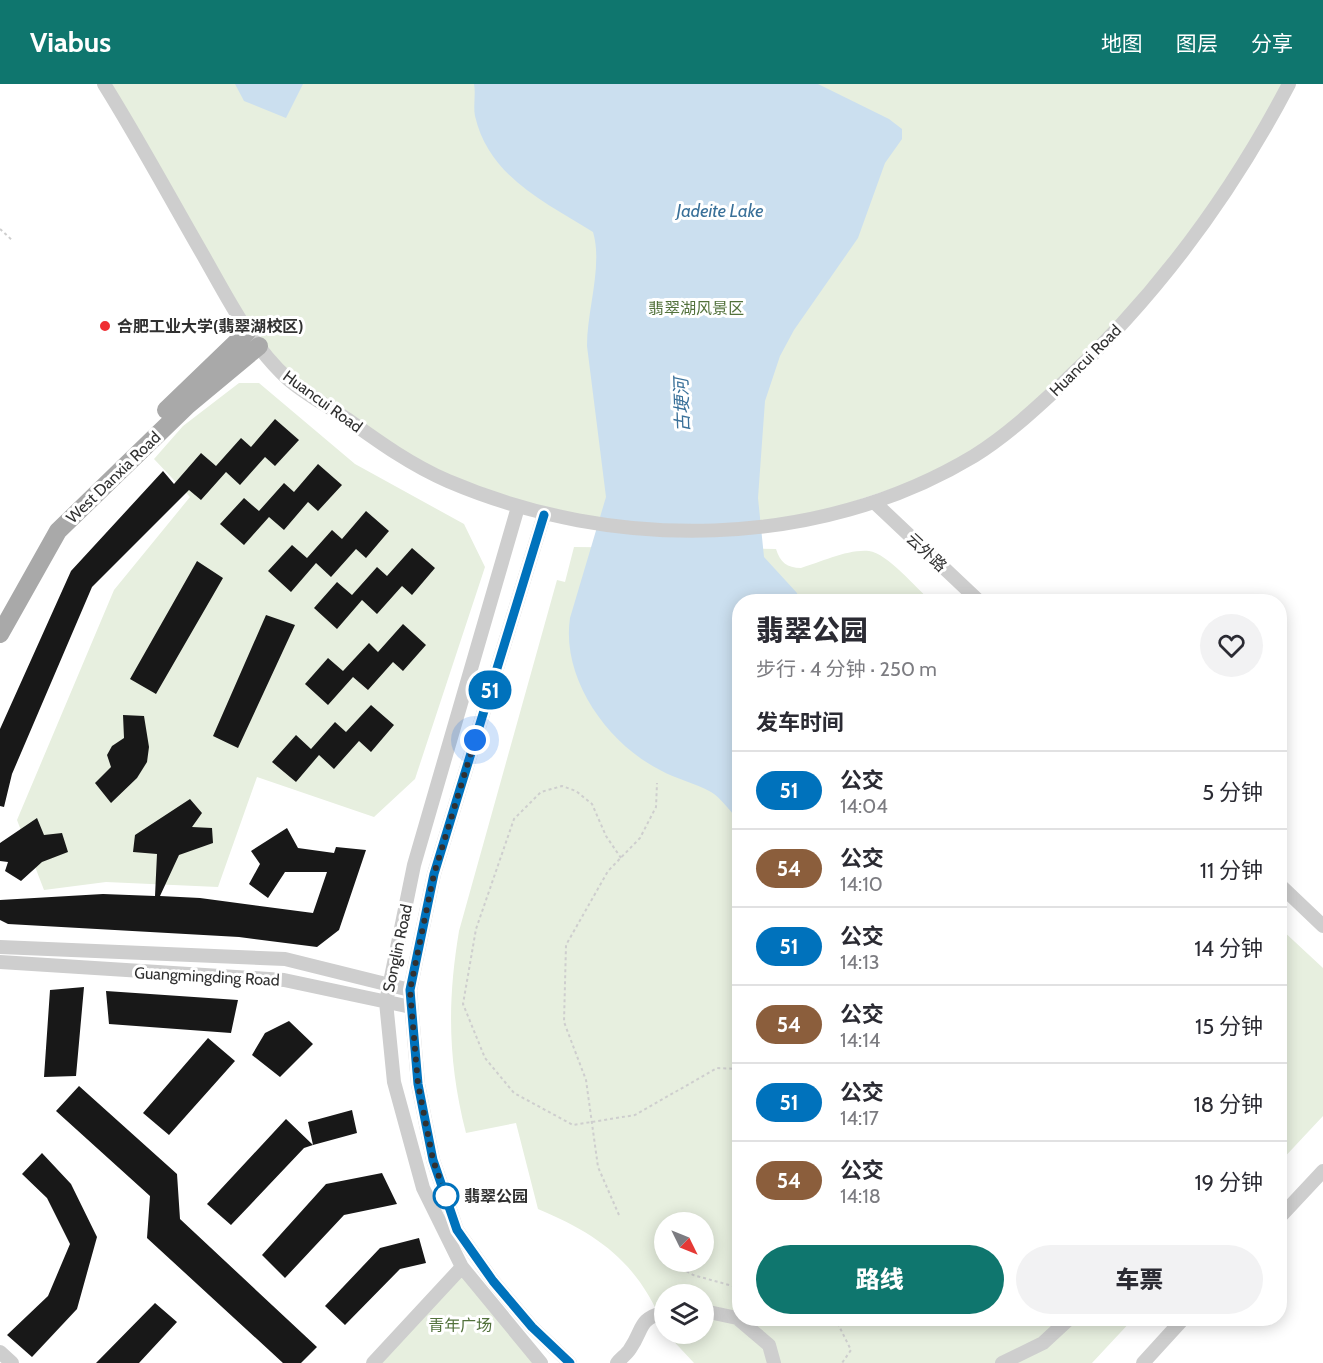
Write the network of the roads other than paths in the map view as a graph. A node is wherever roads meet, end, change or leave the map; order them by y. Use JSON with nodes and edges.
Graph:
{"nodes":[{"id":1,"x":104,"y":84,"type":"edge"},
{"id":2,"x":1289,"y":84,"type":"edge"},
{"id":3,"x":253,"y":339,"type":"junction"},
{"id":4,"x":874,"y":502,"type":"junction"},
{"id":5,"x":518,"y":507,"type":"junction"},
{"id":6,"x":544,"y":515,"type":"junction"},
{"id":7,"x":972,"y":594,"type":"edge"},
{"id":8,"x":0,"y":614,"type":"edge"},
{"id":9,"x":0,"y":634,"type":"edge"},
{"id":10,"x":1287,"y":892,"type":"edge"},
{"id":11,"x":1323,"y":926,"type":"edge"},
{"id":12,"x":0,"y":947,"type":"edge"},
{"id":13,"x":0,"y":963,"type":"edge"},
{"id":14,"x":388,"y":985,"type":"junction"},
{"id":15,"x":410,"y":990,"type":"junction"},
{"id":16,"x":386,"y":1002,"type":"junction"},
{"id":17,"x":411,"y":1007,"type":"junction"},
{"id":18,"x":1323,"y":1171,"type":"edge"},
{"id":19,"x":1287,"y":1210,"type":"edge"},
{"id":20,"x":462,"y":1267,"type":"junction"},
{"id":21,"x":714,"y":1313,"type":"edge"},
{"id":22,"x":654,"y":1315,"type":"edge"},
{"id":23,"x":732,"y":1317,"type":"edge"},
{"id":24,"x":746,"y":1326,"type":"edge"},
{"id":25,"x":1061,"y":1326,"type":"edge"},
{"id":26,"x":1177,"y":1326,"type":"edge"},
{"id":27,"x":0,"y":1352,"type":"edge"},
{"id":28,"x":12,"y":1363,"type":"edge"},
{"id":29,"x":373,"y":1363,"type":"edge"},
{"id":30,"x":541,"y":1363,"type":"edge"},
{"id":31,"x":570,"y":1363,"type":"edge"},
{"id":32,"x":617,"y":1363,"type":"edge"},
{"id":33,"x":774,"y":1363,"type":"edge"},
{"id":34,"x":1002,"y":1363,"type":"edge"},
{"id":35,"x":1143,"y":1363,"type":"edge"}],
"edges":[{"from":1,"to":3,"type":"street","name":"Huancui Road"},
{"from":2,"to":4,"type":"street","name":"Huancui Road"},
{"from":3,"to":5,"type":"street","name":"Huancui Road"},
{"from":3,"to":8,"type":"main road","name":"West Danxia Road"},
{"from":3,"to":9,"type":"main road","name":"West Danxia Road"},
{"from":4,"to":6,"type":"street","name":"Huancui Road"},
{"from":4,"to":7,"type":"street","name":"云外路"},
{"from":5,"to":6,"type":"street","name":"Huancui Road"},
{"from":5,"to":14,"type":"street","name":"Songlin Road"},
{"from":6,"to":15,"type":"street","name":"Songlin Road"},
{"from":10,"to":11,"type":"street"},
{"from":12,"to":14,"type":"street","name":"Guangmingding Road"},
{"from":13,"to":16,"type":"street","name":"Guangmingding Road"},
{"from":14,"to":15,"type":"street","name":"Guangmingding Road"},
{"from":14,"to":16,"type":"street","name":"Songlin Road"},
{"from":15,"to":17,"type":"street","name":"Songlin Road"},
{"from":16,"to":17,"type":"street","name":"Guangmingding Road"},
{"from":16,"to":20,"type":"street","name":"Songlin Road"},
{"from":17,"to":31,"type":"street","name":"Songlin Road"},
{"from":18,"to":19,"type":"street"},
{"from":20,"to":29,"type":"street"},
{"from":20,"to":30,"type":"street","name":"Songlin Road"},
{"from":21,"to":23,"type":"street"},
{"from":22,"to":32,"type":"street"},
{"from":24,"to":33,"type":"street"},
{"from":25,"to":34,"type":"street"},
{"from":26,"to":35,"type":"street"},
{"from":27,"to":28,"type":"street"}]}
